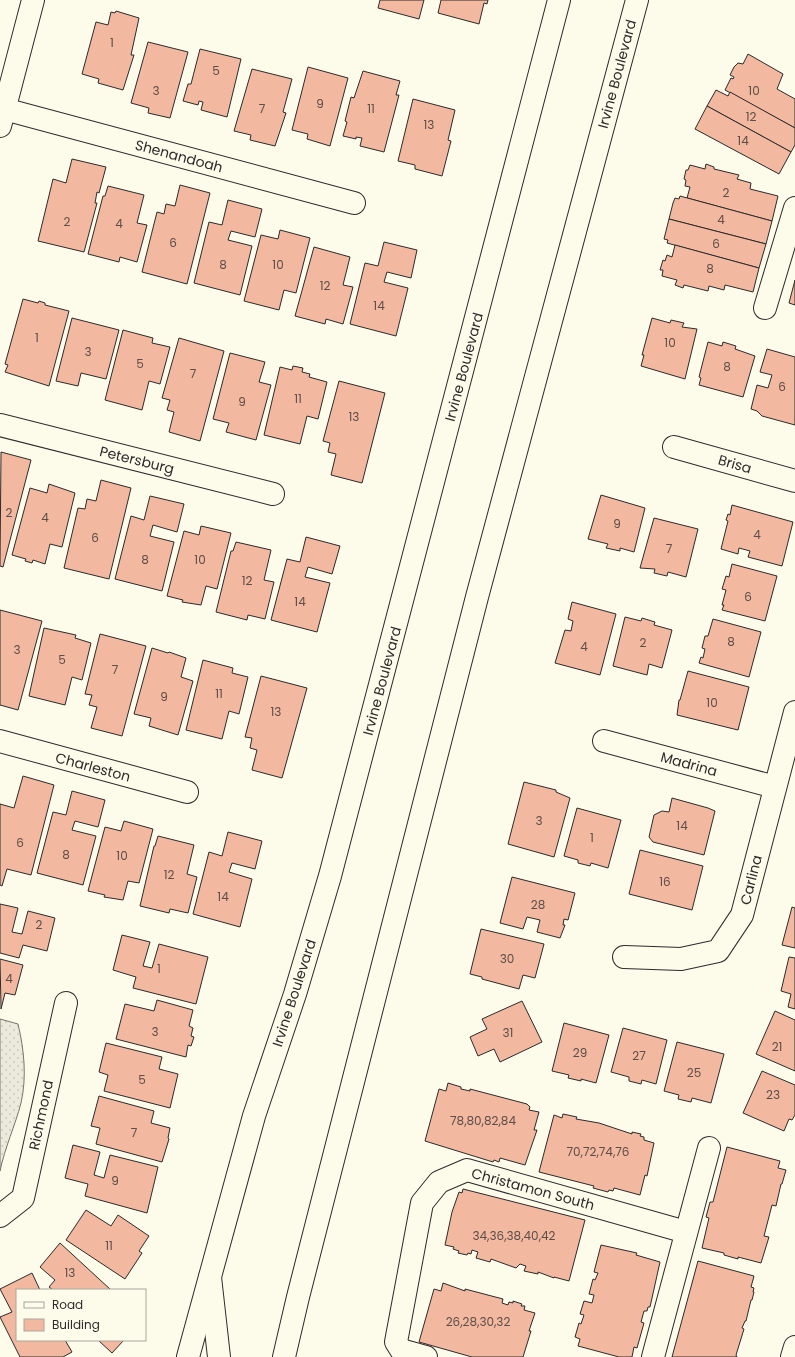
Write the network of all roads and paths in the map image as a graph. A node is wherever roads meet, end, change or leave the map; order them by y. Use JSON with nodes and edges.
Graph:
{"nodes":[{"id":1,"x":33,"y":0,"type":"edge"},
{"id":2,"x":559,"y":0,"type":"edge"},
{"id":3,"x":637,"y":0,"type":"edge"},
{"id":4,"x":2,"y":118,"type":"edge"},
{"id":5,"x":354,"y":203,"type":"dead end"},
{"id":6,"x":795,"y":208,"type":"edge"},
{"id":7,"x":765,"y":308,"type":"dead end"},
{"id":8,"x":0,"y":425,"type":"edge"},
{"id":9,"x":674,"y":447,"type":"dead end"},
{"id":10,"x":795,"y":480,"type":"edge"},
{"id":11,"x":273,"y":494,"type":"dead end"},
{"id":12,"x":795,"y":712,"type":"edge"},
{"id":13,"x":604,"y":741,"type":"dead end"},
{"id":14,"x":0,"y":742,"type":"edge"},
{"id":15,"x":775,"y":787,"type":"junction"},
{"id":16,"x":187,"y":792,"type":"dead end"},
{"id":17,"x":624,"y":957,"type":"dead end"},
{"id":18,"x":66,"y":1003,"type":"dead end"},
{"id":19,"x":709,"y":1148,"type":"dead end"},
{"id":20,"x":0,"y":1216,"type":"edge"},
{"id":21,"x":686,"y":1232,"type":"junction"},
{"id":22,"x":210,"y":1276,"type":"junction"},
{"id":23,"x":795,"y":1347,"type":"edge"},
{"id":24,"x":188,"y":1357,"type":"edge"},
{"id":25,"x":219,"y":1357,"type":"edge"},
{"id":26,"x":284,"y":1357,"type":"edge"},
{"id":27,"x":426,"y":1357,"type":"edge"},
{"id":28,"x":653,"y":1357,"type":"edge"},
{"id":29,"x":792,"y":1357,"type":"edge"}],
"edges":[{"from":1,"to":4,"type":"main road"},
{"from":2,"to":22,"type":"main road","name":"Irvine Boulevard"},
{"from":3,"to":26,"type":"main road","name":"Irvine Boulevard"},
{"from":4,"to":5,"type":"main road","name":"Shenandoah"},
{"from":6,"to":7,"type":"main road"},
{"from":8,"to":11,"type":"main road","name":"Petersburg"},
{"from":9,"to":10,"type":"main road","name":"Brisa"},
{"from":12,"to":15,"type":"main road","name":"Carlina"},
{"from":13,"to":15,"type":"main road","name":"Madrina"},
{"from":14,"to":16,"type":"main road","name":"Charleston"},
{"from":15,"to":17,"type":"main road","name":"Carlina"},
{"from":18,"to":20,"type":"main road","name":"Richmond"},
{"from":19,"to":21,"type":"main road"},
{"from":21,"to":27,"type":"main road","name":"Christamon South"},
{"from":21,"to":28,"type":"main road"},
{"from":22,"to":24,"type":"main road","name":"Irvine Boulevard"},
{"from":22,"to":25,"type":"main road"},
{"from":23,"to":29,"type":"main road"}]}
